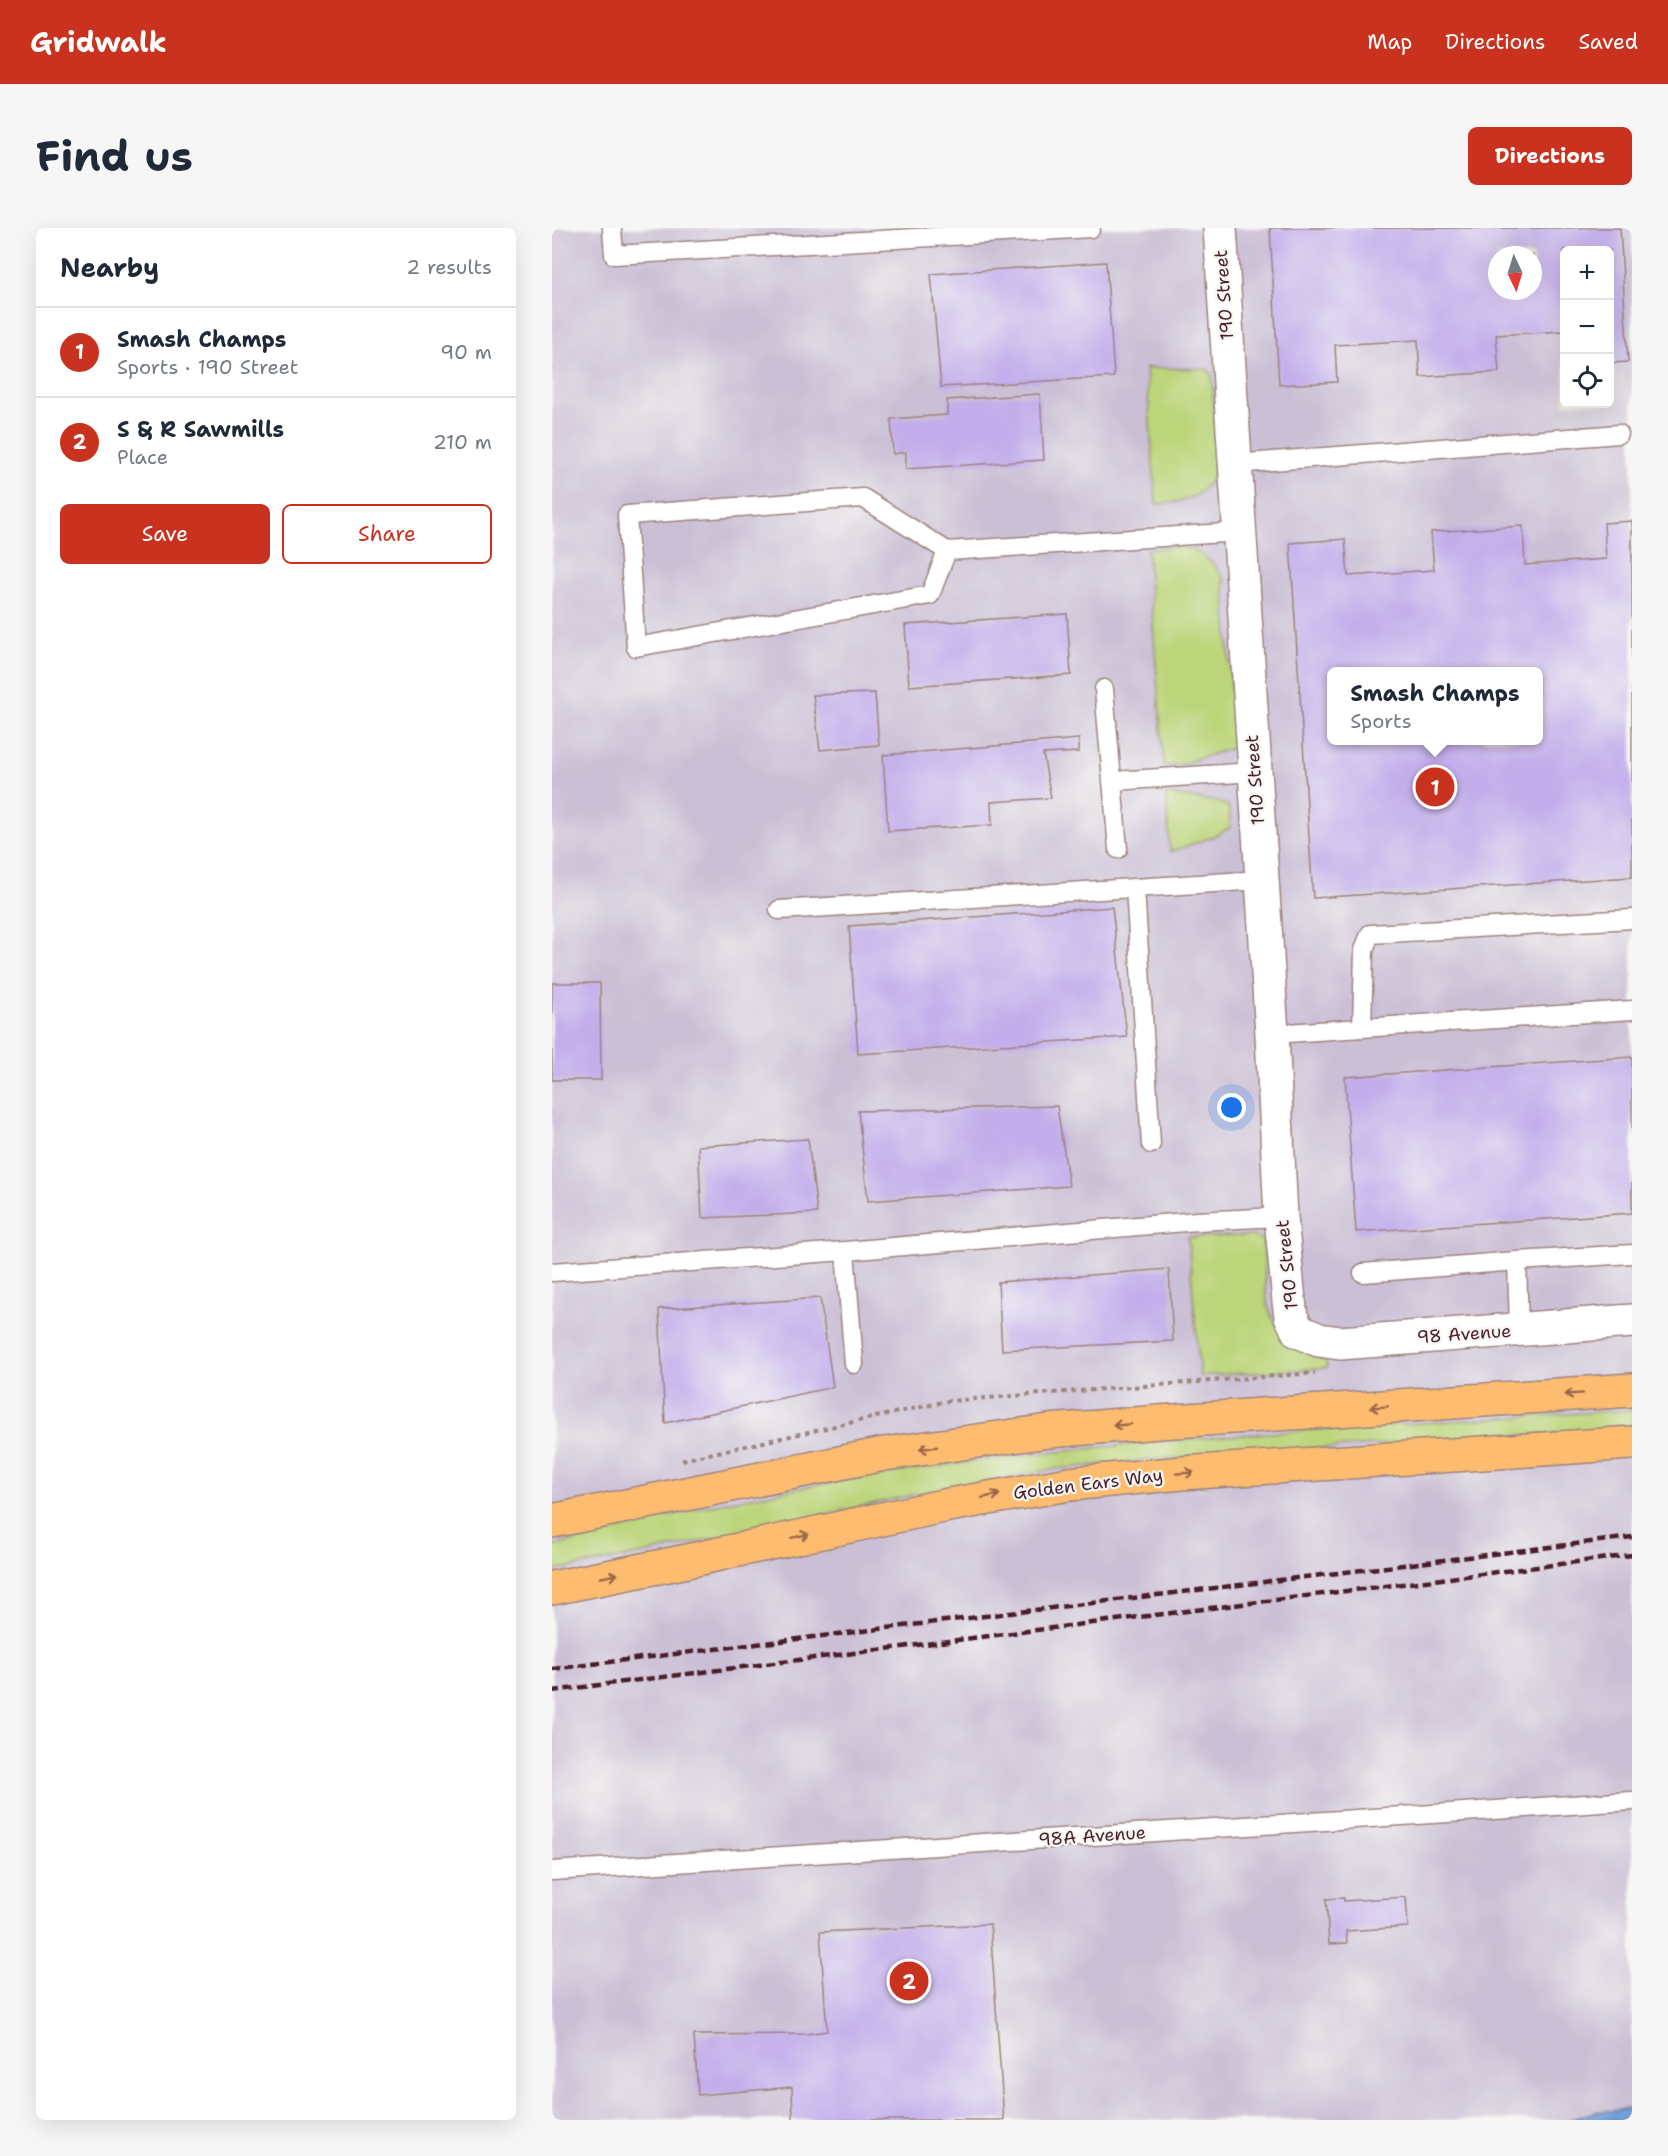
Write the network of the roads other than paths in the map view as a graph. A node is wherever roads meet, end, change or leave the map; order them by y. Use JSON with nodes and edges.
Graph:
{"nodes":[{"id":1,"x":612,"y":228,"type":"edge"},
{"id":2,"x":1091,"y":228,"type":"edge"},
{"id":3,"x":1220,"y":228,"type":"edge"},
{"id":4,"x":1619,"y":434,"type":"dead end"},
{"id":5,"x":1235,"y":464,"type":"junction"},
{"id":6,"x":1239,"y":532,"type":"junction"},
{"id":7,"x":947,"y":551,"type":"junction"},
{"id":8,"x":1104,"y":689,"type":"dead end"},
{"id":9,"x":1255,"y":772,"type":"junction"},
{"id":10,"x":1113,"y":782,"type":"junction"},
{"id":11,"x":1118,"y":849,"type":"dead end"},
{"id":12,"x":1262,"y":880,"type":"junction"},
{"id":13,"x":1135,"y":888,"type":"junction"},
{"id":14,"x":779,"y":910,"type":"dead end"},
{"id":15,"x":1632,"y":919,"type":"edge"},
{"id":16,"x":1632,"y":1010,"type":"edge"},
{"id":17,"x":1362,"y":1028,"type":"junction"},
{"id":18,"x":1272,"y":1034,"type":"junction"},
{"id":19,"x":1150,"y":1144,"type":"dead end"},
{"id":20,"x":1281,"y":1217,"type":"junction"},
{"id":21,"x":846,"y":1251,"type":"junction"},
{"id":22,"x":1632,"y":1254,"type":"edge"},
{"id":23,"x":1517,"y":1261,"type":"junction"},
{"id":24,"x":552,"y":1272,"type":"edge"},
{"id":25,"x":1363,"y":1273,"type":"dead end"},
{"id":26,"x":1632,"y":1321,"type":"edge"},
{"id":27,"x":1519,"y":1329,"type":"junction"},
{"id":28,"x":1298,"y":1331,"type":"joint"},
{"id":29,"x":854,"y":1364,"type":"dead end"},
{"id":30,"x":1632,"y":1390,"type":"edge"},
{"id":31,"x":1632,"y":1443,"type":"edge"},
{"id":32,"x":552,"y":1521,"type":"edge"},
{"id":33,"x":552,"y":1588,"type":"edge"},
{"id":34,"x":1632,"y":1801,"type":"edge"},
{"id":35,"x":552,"y":1871,"type":"edge"}],
"edges":[{"from":1,"to":2,"type":"lane"},
{"from":3,"to":5,"type":"street","name":"190 Street"},
{"from":4,"to":5,"type":"lane"},
{"from":5,"to":6,"type":"street","name":"190 Street"},
{"from":6,"to":7,"type":"lane"},
{"from":6,"to":9,"type":"street","name":"190 Street"},
{"from":7,"to":7,"type":"lane"},
{"from":8,"to":10,"type":"lane"},
{"from":9,"to":10,"type":"lane"},
{"from":9,"to":12,"type":"street","name":"190 Street"},
{"from":10,"to":11,"type":"lane"},
{"from":12,"to":13,"type":"lane"},
{"from":12,"to":18,"type":"street","name":"190 Street"},
{"from":13,"to":14,"type":"lane"},
{"from":13,"to":19,"type":"lane"},
{"from":15,"to":17,"type":"lane"},
{"from":16,"to":17,"type":"lane"},
{"from":17,"to":18,"type":"lane"},
{"from":18,"to":20,"type":"street","name":"190 Street"},
{"from":20,"to":21,"type":"lane"},
{"from":20,"to":28,"type":"street","name":"190 Street"},
{"from":21,"to":24,"type":"lane"},
{"from":21,"to":29,"type":"lane"},
{"from":22,"to":23,"type":"lane"},
{"from":23,"to":25,"type":"lane"},
{"from":23,"to":27,"type":"lane"},
{"from":26,"to":27,"type":"street","name":"98 Avenue"},
{"from":27,"to":28,"type":"street","name":"98 Avenue"},
{"from":30,"to":32,"type":"main road","one_way":true},
{"from":33,"to":31,"type":"main road","name":"Golden Ears Way","one_way":true},
{"from":34,"to":35,"type":"lane","name":"98A Avenue"}]}
